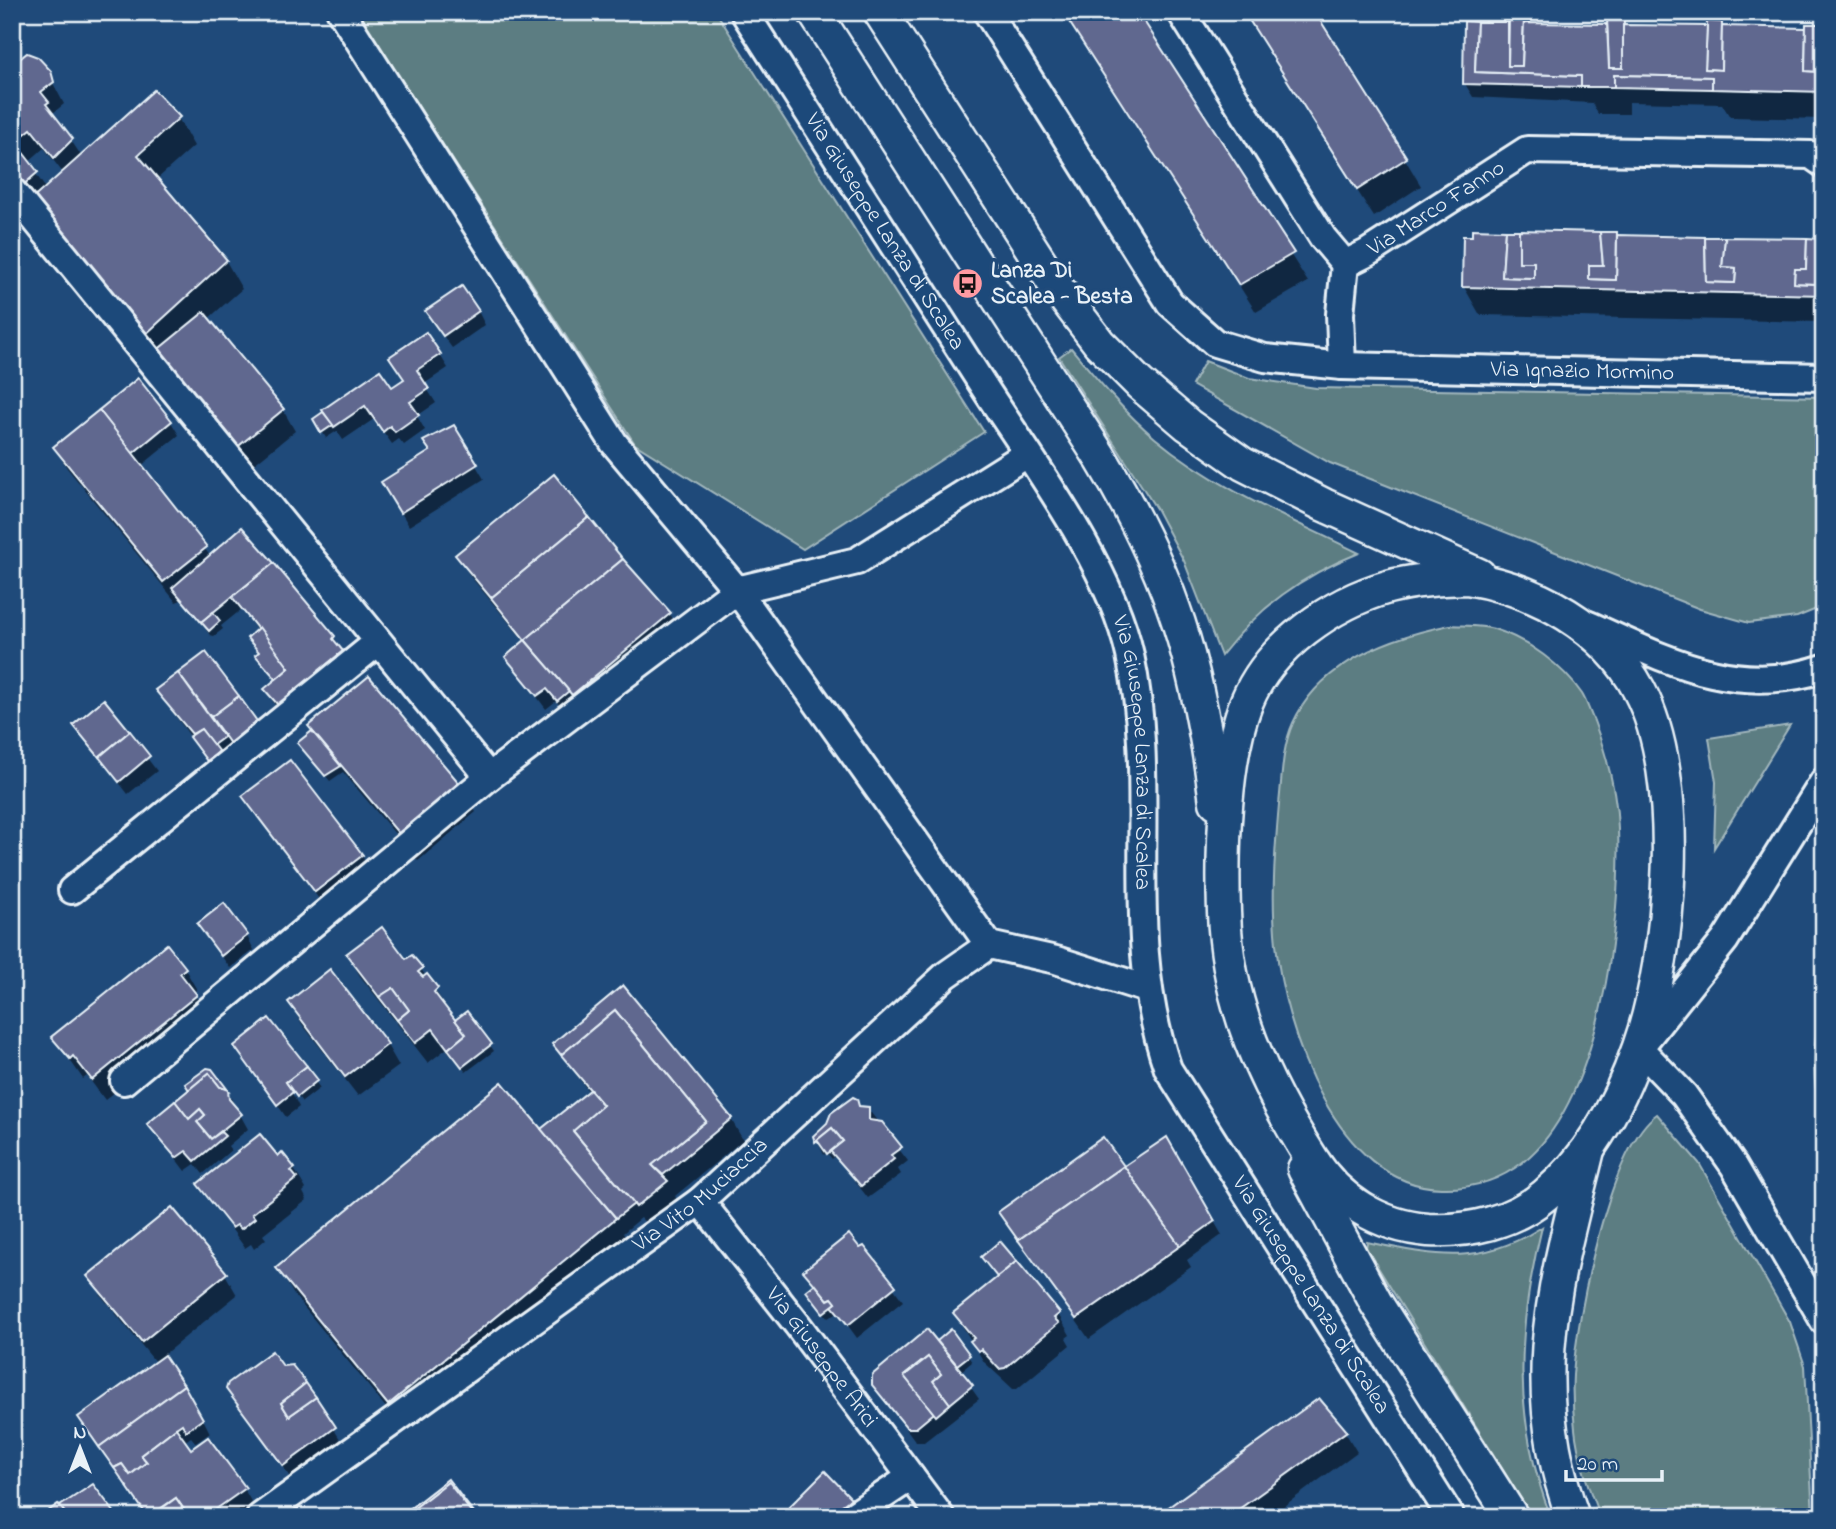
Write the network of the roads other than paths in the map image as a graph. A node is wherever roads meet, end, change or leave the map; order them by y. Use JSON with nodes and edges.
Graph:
{"nodes":[{"id":1,"x":341,"y":12,"type":"edge"},
{"id":2,"x":744,"y":12,"type":"edge"},
{"id":3,"x":814,"y":12,"type":"edge"},
{"id":4,"x":880,"y":12,"type":"edge"},
{"id":5,"x":987,"y":12,"type":"edge"},
{"id":6,"x":1181,"y":12,"type":"edge"},
{"id":7,"x":1824,"y":164,"type":"edge"},
{"id":8,"x":12,"y":191,"type":"edge"},
{"id":9,"x":1345,"y":264,"type":"junction"},
{"id":10,"x":1342,"y":366,"type":"junction"},
{"id":11,"x":1824,"y":377,"type":"edge"},
{"id":12,"x":1027,"y":454,"type":"junction"},
{"id":13,"x":1497,"y":583,"type":"junction"},
{"id":14,"x":737,"y":590,"type":"junction"},
{"id":15,"x":1574,"y":618,"type":"junction"},
{"id":16,"x":378,"y":642,"type":"junction"},
{"id":17,"x":1824,"y":668,"type":"edge"},
{"id":18,"x":489,"y":778,"type":"junction"},
{"id":19,"x":1824,"y":781,"type":"edge"},
{"id":20,"x":1223,"y":880,"type":"junction"},
{"id":21,"x":72,"y":890,"type":"dead end"},
{"id":22,"x":989,"y":945,"type":"junction"},
{"id":23,"x":1147,"y":989,"type":"junction"},
{"id":24,"x":1639,"y":1048,"type":"junction"},
{"id":25,"x":124,"y":1081,"type":"dead end"},
{"id":26,"x":1267,"y":1084,"type":"junction"},
{"id":27,"x":1589,"y":1149,"type":"junction"},
{"id":28,"x":700,"y":1201,"type":"junction"},
{"id":29,"x":1824,"y":1321,"type":"edge"},
{"id":30,"x":911,"y":1477,"type":"junction"},
{"id":31,"x":260,"y":1517,"type":"edge"},
{"id":32,"x":851,"y":1517,"type":"edge"},
{"id":33,"x":940,"y":1517,"type":"edge"},
{"id":34,"x":1451,"y":1517,"type":"edge"},
{"id":35,"x":1511,"y":1517,"type":"edge"},
{"id":36,"x":1573,"y":1517,"type":"edge"}],
"edges":[{"from":1,"to":14,"type":"street"},
{"from":2,"to":12,"type":"street","name":"Via Giuseppe Lanza di Scalea"},
{"from":3,"to":20,"type":"street"},
{"from":4,"to":13,"type":"street"},
{"from":5,"to":10,"type":"street"},
{"from":6,"to":9,"type":"street","name":"Via Marco Fanno"},
{"from":7,"to":9,"type":"street","name":"Via Marco Fanno"},
{"from":8,"to":16,"type":"street"},
{"from":9,"to":10,"type":"street"},
{"from":10,"to":11,"type":"street","name":"Via Ignazio Mormino"},
{"from":12,"to":14,"type":"street"},
{"from":12,"to":23,"type":"street","name":"Via Giuseppe Lanza di Scalea"},
{"from":13,"to":15,"type":"street"},
{"from":13,"to":20,"type":"street"},
{"from":14,"to":18,"type":"street"},
{"from":14,"to":22,"type":"street"},
{"from":15,"to":17,"type":"street"},
{"from":15,"to":24,"type":"street"},
{"from":16,"to":18,"type":"street"},
{"from":16,"to":21,"type":"street"},
{"from":18,"to":25,"type":"street"},
{"from":19,"to":24,"type":"street"},
{"from":20,"to":26,"type":"street"},
{"from":22,"to":23,"type":"street"},
{"from":22,"to":28,"type":"street","name":"Via Vito Muciaccia"},
{"from":23,"to":34,"type":"street","name":"Via Giuseppe Lanza di Scalea"},
{"from":24,"to":27,"type":"street"},
{"from":24,"to":29,"type":"street"},
{"from":26,"to":27,"type":"street"},
{"from":26,"to":35,"type":"street"},
{"from":27,"to":36,"type":"street"},
{"from":28,"to":30,"type":"street","name":"Via Giuseppe Arici"},
{"from":28,"to":31,"type":"street","name":"Via Vito Muciaccia"},
{"from":30,"to":32,"type":"street"},
{"from":30,"to":33,"type":"street","name":"Via Giuseppe Arici"}]}
